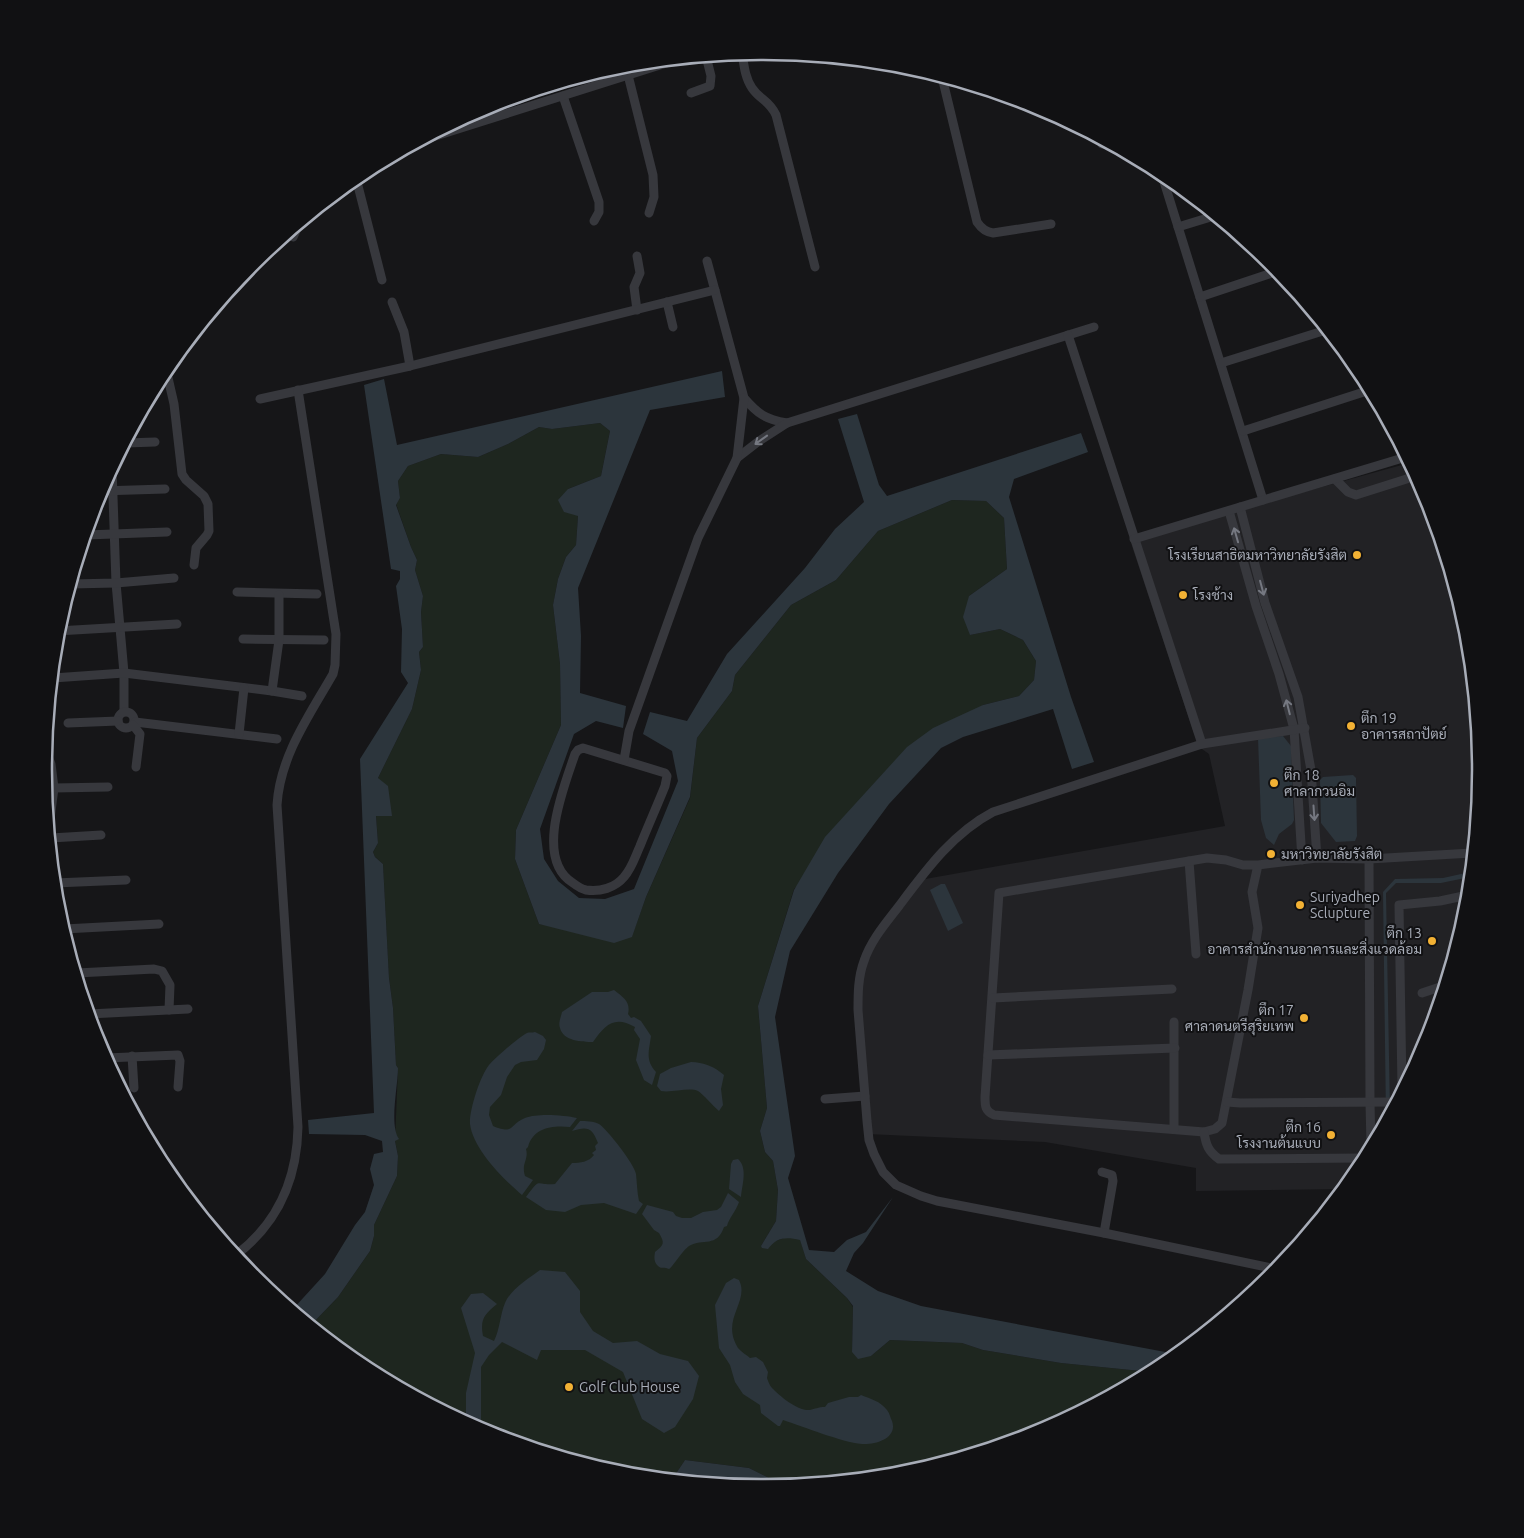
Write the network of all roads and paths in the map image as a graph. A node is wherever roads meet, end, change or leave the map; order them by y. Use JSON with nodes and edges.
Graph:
{"nodes":[{"id":1,"x":743,"y":60,"type":"edge"},
{"id":2,"x":707,"y":62,"type":"edge"},
{"id":3,"x":645,"y":70,"type":"edge"},
{"id":4,"x":628,"y":75,"type":"junction"},
{"id":5,"x":944,"y":83,"type":"edge"},
{"id":6,"x":691,"y":93,"type":"dead end"},
{"id":7,"x":562,"y":96,"type":"junction"},
{"id":8,"x":455,"y":130,"type":"edge"},
{"id":9,"x":358,"y":186,"type":"edge"},
{"id":10,"x":1165,"y":186,"type":"edge"},
{"id":11,"x":649,"y":213,"type":"dead end"},
{"id":12,"x":1208,"y":218,"type":"edge"},
{"id":13,"x":594,"y":221,"type":"dead end"},
{"id":14,"x":1051,"y":224,"type":"dead end"},
{"id":15,"x":1178,"y":227,"type":"junction"},
{"id":16,"x":638,"y":256,"type":"dead end"},
{"id":17,"x":708,"y":261,"type":"dead end"},
{"id":18,"x":815,"y":267,"type":"dead end"},
{"id":19,"x":1270,"y":274,"type":"edge"},
{"id":20,"x":382,"y":280,"type":"dead end"},
{"id":21,"x":715,"y":290,"type":"junction"},
{"id":22,"x":1200,"y":296,"type":"junction"},
{"id":23,"x":392,"y":302,"type":"dead end"},
{"id":24,"x":667,"y":302,"type":"junction"},
{"id":25,"x":637,"y":310,"type":"junction"},
{"id":26,"x":673,"y":327,"type":"dead end"},
{"id":27,"x":1094,"y":327,"type":"dead end"},
{"id":28,"x":1321,"y":332,"type":"edge"},
{"id":29,"x":1068,"y":335,"type":"junction"},
{"id":30,"x":1221,"y":363,"type":"junction"},
{"id":31,"x":410,"y":366,"type":"junction"},
{"id":32,"x":169,"y":380,"type":"edge"},
{"id":33,"x":298,"y":390,"type":"junction"},
{"id":34,"x":1363,"y":392,"type":"edge"},
{"id":35,"x":744,"y":398,"type":"junction"},
{"id":36,"x":260,"y":399,"type":"dead end"},
{"id":37,"x":787,"y":423,"type":"junction"},
{"id":38,"x":1243,"y":431,"type":"junction"},
{"id":39,"x":155,"y":442,"type":"dead end"},
{"id":40,"x":133,"y":443,"type":"edge"},
{"id":41,"x":737,"y":458,"type":"junction"},
{"id":42,"x":1400,"y":459,"type":"edge"},
{"id":43,"x":1409,"y":478,"type":"edge"},
{"id":44,"x":1335,"y":479,"type":"junction"},
{"id":45,"x":113,"y":484,"type":"edge"},
{"id":46,"x":165,"y":489,"type":"dead end"},
{"id":47,"x":110,"y":491,"type":"edge"},
{"id":48,"x":113,"y":491,"type":"junction"},
{"id":49,"x":1264,"y":500,"type":"junction"},
{"id":50,"x":1240,"y":507,"type":"junction"},
{"id":51,"x":1229,"y":511,"type":"junction"},
{"id":52,"x":167,"y":532,"type":"dead end"},
{"id":53,"x":114,"y":534,"type":"junction"},
{"id":54,"x":92,"y":535,"type":"edge"},
{"id":55,"x":1134,"y":539,"type":"junction"},
{"id":56,"x":194,"y":565,"type":"dead end"},
{"id":57,"x":174,"y":578,"type":"dead end"},
{"id":58,"x":116,"y":583,"type":"junction"},
{"id":59,"x":77,"y":584,"type":"edge"},
{"id":60,"x":237,"y":592,"type":"dead end"},
{"id":61,"x":317,"y":594,"type":"dead end"},
{"id":62,"x":279,"y":595,"type":"junction"},
{"id":63,"x":177,"y":624,"type":"dead end"},
{"id":64,"x":119,"y":628,"type":"junction"},
{"id":65,"x":66,"y":631,"type":"edge"},
{"id":66,"x":243,"y":639,"type":"dead end"},
{"id":67,"x":279,"y":640,"type":"junction"},
{"id":68,"x":324,"y":640,"type":"dead end"},
{"id":69,"x":124,"y":673,"type":"junction"},
{"id":70,"x":59,"y":678,"type":"edge"},
{"id":71,"x":244,"y":688,"type":"junction"},
{"id":72,"x":272,"y":691,"type":"junction"},
{"id":73,"x":302,"y":696,"type":"dead end"},
{"id":74,"x":124,"y":711,"type":"junction"},
{"id":75,"x":118,"y":721,"type":"junction"},
{"id":76,"x":68,"y":723,"type":"dead end"},
{"id":77,"x":134,"y":723,"type":"junction"},
{"id":78,"x":1305,"y":728,"type":"junction"},
{"id":79,"x":1294,"y":729,"type":"junction"},
{"id":80,"x":239,"y":734,"type":"junction"},
{"id":81,"x":277,"y":739,"type":"dead end"},
{"id":82,"x":1202,"y":744,"type":"junction"},
{"id":83,"x":624,"y":760,"type":"junction"},
{"id":84,"x":136,"y":767,"type":"dead end"},
{"id":85,"x":52,"y":774,"type":"edge"},
{"id":86,"x":108,"y":787,"type":"dead end"},
{"id":87,"x":54,"y":788,"type":"junction"},
{"id":88,"x":53,"y":796,"type":"edge"},
{"id":89,"x":101,"y":835,"type":"dead end"},
{"id":90,"x":56,"y":838,"type":"edge"},
{"id":91,"x":1466,"y":853,"type":"edge"},
{"id":92,"x":1316,"y":858,"type":"junction"},
{"id":93,"x":1369,"y":859,"type":"junction"},
{"id":94,"x":1302,"y":860,"type":"junction"},
{"id":95,"x":1189,"y":861,"type":"junction"},
{"id":96,"x":1258,"y":866,"type":"junction"},
{"id":97,"x":126,"y":880,"type":"dead end"},
{"id":98,"x":62,"y":883,"type":"edge"},
{"id":99,"x":1460,"y":896,"type":"edge"},
{"id":100,"x":159,"y":924,"type":"dead end"},
{"id":101,"x":71,"y":929,"type":"edge"},
{"id":102,"x":1196,"y":954,"type":"dead end"},
{"id":103,"x":83,"y":973,"type":"edge"},
{"id":104,"x":1437,"y":988,"type":"edge"},
{"id":105,"x":1172,"y":989,"type":"dead end"},
{"id":106,"x":1422,"y":993,"type":"dead end"},
{"id":107,"x":993,"y":998,"type":"junction"},
{"id":108,"x":188,"y":1009,"type":"dead end"},
{"id":109,"x":169,"y":1010,"type":"junction"},
{"id":110,"x":96,"y":1014,"type":"edge"},
{"id":111,"x":1174,"y":1022,"type":"dead end"},
{"id":112,"x":1175,"y":1048,"type":"junction"},
{"id":113,"x":988,"y":1055,"type":"junction"},
{"id":114,"x":132,"y":1056,"type":"junction"},
{"id":115,"x":114,"y":1057,"type":"edge"},
{"id":116,"x":1402,"y":1075,"type":"edge"},
{"id":117,"x":178,"y":1087,"type":"dead end"},
{"id":118,"x":134,"y":1088,"type":"dead end"},
{"id":119,"x":865,"y":1096,"type":"junction"},
{"id":120,"x":825,"y":1099,"type":"dead end"},
{"id":121,"x":1227,"y":1102,"type":"junction"},
{"id":122,"x":1370,"y":1103,"type":"junction"},
{"id":123,"x":1388,"y":1103,"type":"edge"},
{"id":124,"x":1174,"y":1129,"type":"junction"},
{"id":125,"x":1204,"y":1132,"type":"junction"},
{"id":126,"x":1371,"y":1133,"type":"edge"},
{"id":127,"x":1355,"y":1158,"type":"edge"},
{"id":128,"x":1102,"y":1172,"type":"dead end"},
{"id":129,"x":1104,"y":1233,"type":"junction"},
{"id":130,"x":241,"y":1251,"type":"edge"},
{"id":131,"x":1267,"y":1268,"type":"edge"}],
"edges":[{"from":1,"to":18,"type":"street"},
{"from":2,"to":6,"type":"street"},
{"from":3,"to":4,"type":"street"},
{"from":4,"to":7,"type":"street"},
{"from":4,"to":11,"type":"street"},
{"from":5,"to":14,"type":"street"},
{"from":7,"to":8,"type":"street"},
{"from":7,"to":13,"type":"street"},
{"from":9,"to":20,"type":"street"},
{"from":10,"to":15,"type":"street"},
{"from":12,"to":15,"type":"street"},
{"from":15,"to":22,"type":"street"},
{"from":16,"to":25,"type":"street"},
{"from":17,"to":21,"type":"street"},
{"from":19,"to":22,"type":"street"},
{"from":21,"to":24,"type":"street"},
{"from":21,"to":35,"type":"street"},
{"from":22,"to":30,"type":"street"},
{"from":23,"to":31,"type":"street"},
{"from":24,"to":25,"type":"street"},
{"from":24,"to":26,"type":"street"},
{"from":25,"to":31,"type":"street"},
{"from":27,"to":29,"type":"street"},
{"from":28,"to":30,"type":"street"},
{"from":29,"to":37,"type":"street"},
{"from":29,"to":55,"type":"street"},
{"from":30,"to":38,"type":"street"},
{"from":31,"to":33,"type":"street"},
{"from":32,"to":56,"type":"street"},
{"from":33,"to":36,"type":"street"},
{"from":33,"to":130,"type":"street"},
{"from":34,"to":38,"type":"street"},
{"from":35,"to":37,"type":"street"},
{"from":35,"to":41,"type":"street"},
{"from":37,"to":41,"type":"street","one_way":true},
{"from":38,"to":49,"type":"street"},
{"from":39,"to":40,"type":"street"},
{"from":41,"to":83,"type":"street"},
{"from":42,"to":44,"type":"street"},
{"from":43,"to":44,"type":"street"},
{"from":44,"to":49,"type":"street"},
{"from":45,"to":48,"type":"street"},
{"from":46,"to":48,"type":"street"},
{"from":47,"to":48,"type":"street"},
{"from":48,"to":53,"type":"street"},
{"from":49,"to":50,"type":"street"},
{"from":50,"to":51,"type":"street"},
{"from":50,"to":78,"type":"street","one_way":true},
{"from":51,"to":55,"type":"street"},
{"from":79,"to":51,"type":"street","one_way":true},
{"from":52,"to":53,"type":"street"},
{"from":53,"to":54,"type":"street"},
{"from":53,"to":58,"type":"street"},
{"from":55,"to":82,"type":"street"},
{"from":57,"to":58,"type":"street"},
{"from":58,"to":59,"type":"street"},
{"from":58,"to":64,"type":"street"},
{"from":60,"to":62,"type":"street"},
{"from":61,"to":62,"type":"street"},
{"from":62,"to":67,"type":"street"},
{"from":63,"to":64,"type":"street"},
{"from":64,"to":65,"type":"street"},
{"from":64,"to":69,"type":"street"},
{"from":66,"to":67,"type":"street"},
{"from":67,"to":68,"type":"street"},
{"from":67,"to":72,"type":"street"},
{"from":69,"to":70,"type":"street"},
{"from":69,"to":71,"type":"street"},
{"from":69,"to":74,"type":"street"},
{"from":71,"to":72,"type":"street"},
{"from":71,"to":80,"type":"street"},
{"from":72,"to":73,"type":"street"},
{"from":74,"to":75,"type":"street"},
{"from":74,"to":77,"type":"street"},
{"from":75,"to":76,"type":"street"},
{"from":75,"to":77,"type":"street"},
{"from":77,"to":80,"type":"street"},
{"from":77,"to":84,"type":"street"},
{"from":78,"to":79,"type":"street"},
{"from":78,"to":92,"type":"street","one_way":true},
{"from":79,"to":82,"type":"street"},
{"from":79,"to":94,"type":"street"},
{"from":80,"to":81,"type":"street"},
{"from":82,"to":119,"type":"street"},
{"from":83,"to":83,"type":"street"},
{"from":85,"to":87,"type":"street"},
{"from":86,"to":87,"type":"street"},
{"from":87,"to":88,"type":"street"},
{"from":89,"to":90,"type":"street"},
{"from":91,"to":93,"type":"street"},
{"from":92,"to":93,"type":"street"},
{"from":92,"to":94,"type":"street"},
{"from":93,"to":122,"type":"street"},
{"from":94,"to":96,"type":"street"},
{"from":95,"to":96,"type":"street"},
{"from":95,"to":102,"type":"street"},
{"from":95,"to":107,"type":"street"},
{"from":96,"to":121,"type":"street"},
{"from":97,"to":98,"type":"street"},
{"from":99,"to":116,"type":"street"},
{"from":100,"to":101,"type":"street"},
{"from":103,"to":109,"type":"street"},
{"from":104,"to":106,"type":"street"},
{"from":105,"to":107,"type":"street"},
{"from":107,"to":113,"type":"street"},
{"from":108,"to":109,"type":"street"},
{"from":109,"to":110,"type":"street"},
{"from":111,"to":112,"type":"street"},
{"from":112,"to":113,"type":"street"},
{"from":112,"to":124,"type":"street"},
{"from":113,"to":124,"type":"street"},
{"from":114,"to":115,"type":"street"},
{"from":114,"to":117,"type":"street"},
{"from":114,"to":118,"type":"street"},
{"from":119,"to":120,"type":"street"},
{"from":119,"to":129,"type":"street"},
{"from":121,"to":122,"type":"street"},
{"from":121,"to":125,"type":"street"},
{"from":122,"to":123,"type":"street"},
{"from":122,"to":126,"type":"street"},
{"from":124,"to":125,"type":"street"},
{"from":125,"to":127,"type":"street"},
{"from":128,"to":129,"type":"street"},
{"from":129,"to":131,"type":"street"}]}
